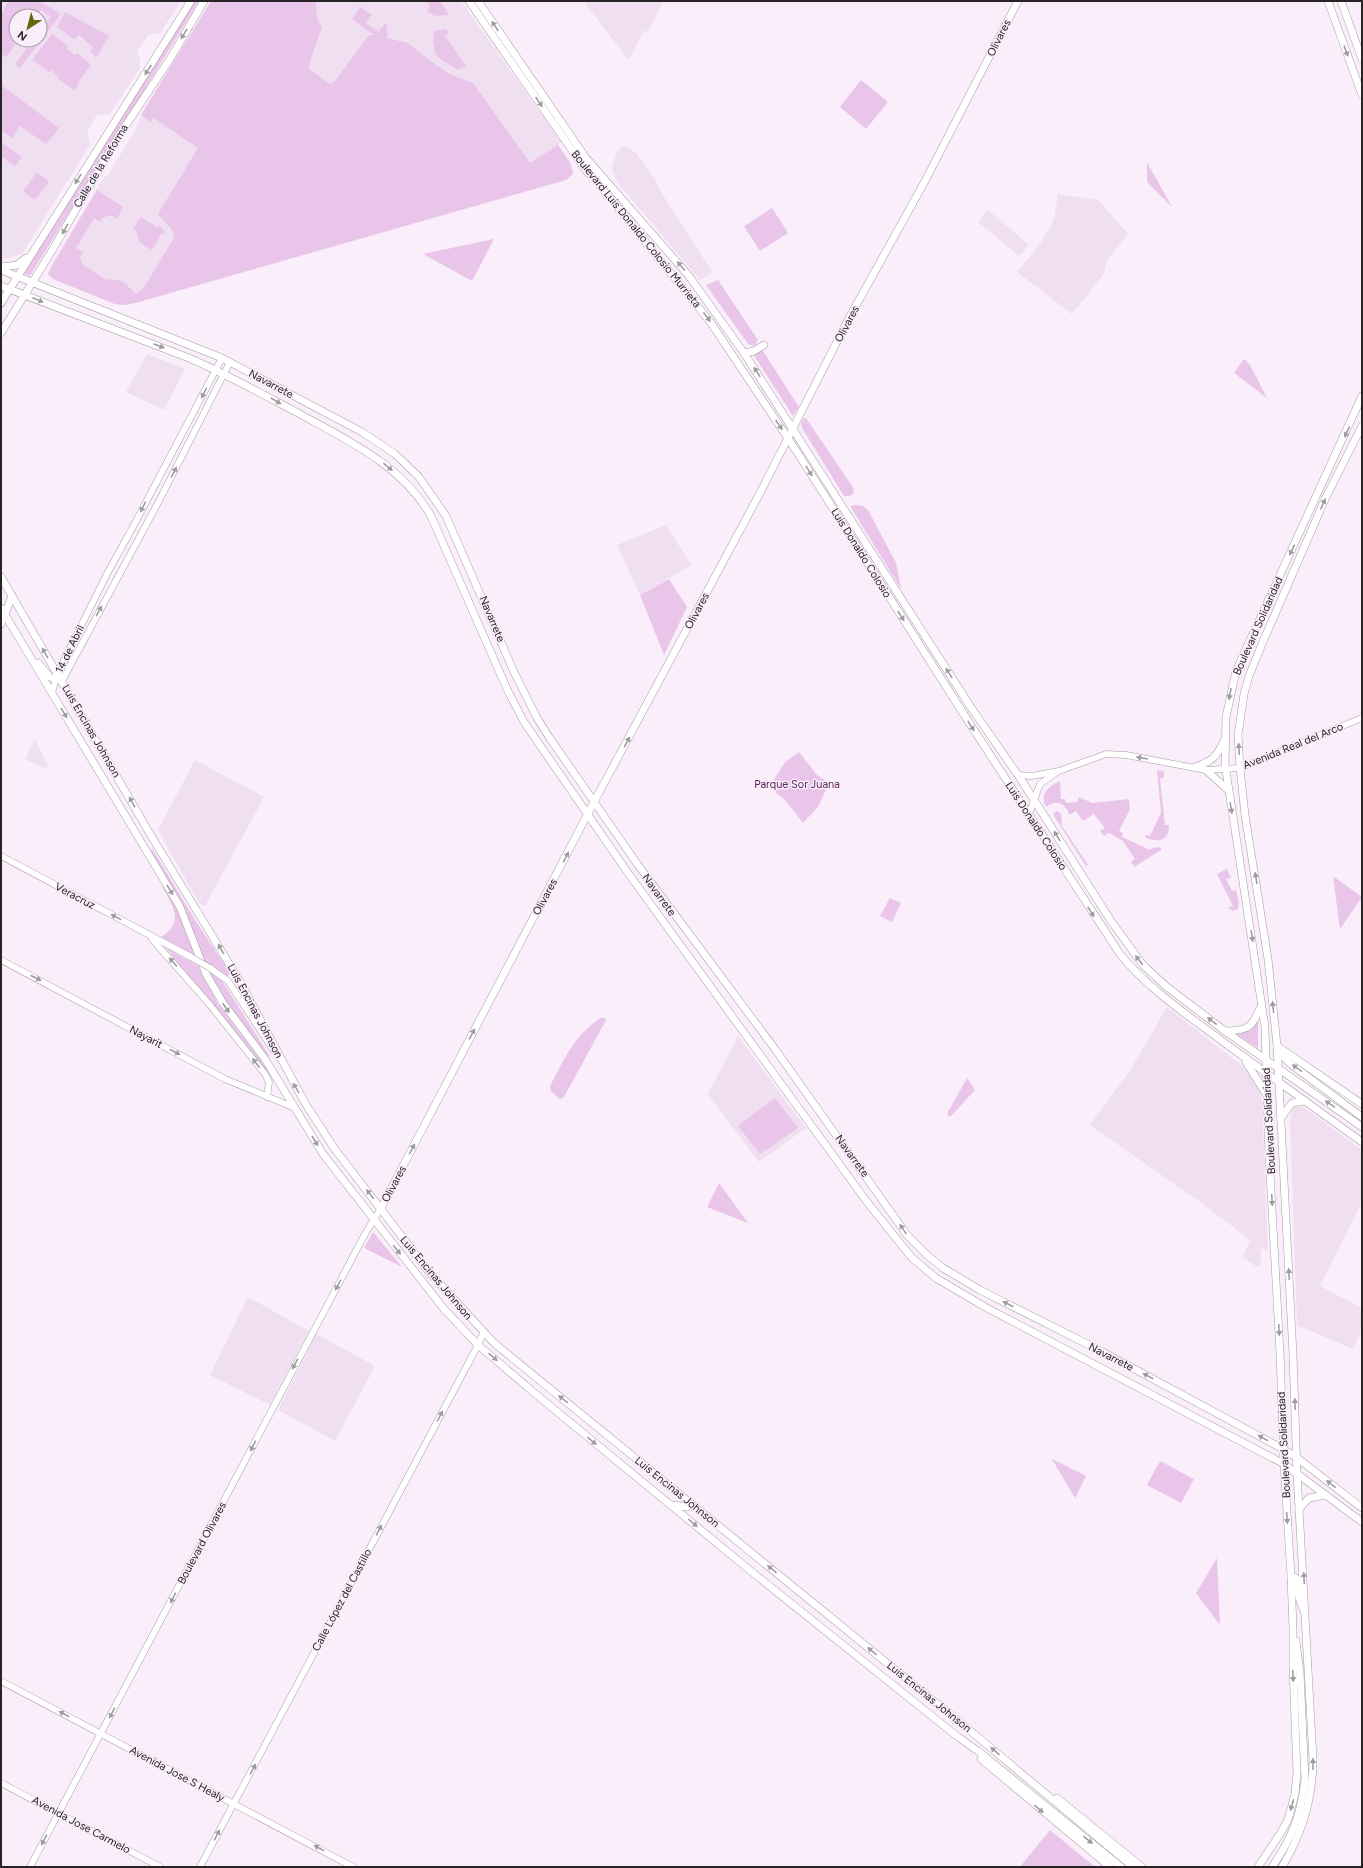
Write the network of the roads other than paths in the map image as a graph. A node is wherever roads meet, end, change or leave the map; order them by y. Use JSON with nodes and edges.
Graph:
{"nodes":[{"id":1,"x":191,"y":1,"type":"edge"},
{"id":2,"x":204,"y":1,"type":"edge"},
{"id":3,"x":469,"y":1,"type":"edge"},
{"id":4,"x":478,"y":1,"type":"edge"},
{"id":5,"x":1018,"y":1,"type":"edge"},
{"id":6,"x":1328,"y":1,"type":"edge"},
{"id":7,"x":1341,"y":1,"type":"edge"},
{"id":8,"x":1338,"y":30,"type":"junction"},
{"id":9,"x":1352,"y":30,"type":"junction"},
{"id":10,"x":1362,"y":59,"type":"edge"},
{"id":11,"x":1362,"y":96,"type":"edge"},
{"id":12,"x":32,"y":253,"type":"junction"},
{"id":13,"x":2,"y":270,"type":"edge"},
{"id":14,"x":17,"y":276,"type":"junction"},
{"id":15,"x":33,"y":282,"type":"junction"},
{"id":16,"x":5,"y":287,"type":"edge"},
{"id":17,"x":25,"y":295,"type":"junction"},
{"id":18,"x":1,"y":303,"type":"edge"},
{"id":19,"x":1,"y":333,"type":"edge"},
{"id":20,"x":764,"y":345,"type":"dead end"},
{"id":21,"x":744,"y":353,"type":"junction"},
{"id":22,"x":222,"y":358,"type":"junction"},
{"id":23,"x":230,"y":362,"type":"junction"},
{"id":24,"x":216,"y":370,"type":"junction"},
{"id":25,"x":224,"y":374,"type":"junction"},
{"id":26,"x":1362,"y":396,"type":"edge"},
{"id":27,"x":1362,"y":426,"type":"edge"},
{"id":28,"x":793,"y":428,"type":"junction"},
{"id":29,"x":788,"y":438,"type":"junction"},
{"id":30,"x":807,"y":450,"type":"junction"},
{"id":31,"x":797,"y":452,"type":"junction"},
{"id":32,"x":1,"y":577,"type":"edge"},
{"id":33,"x":12,"y":596,"type":"junction"},
{"id":34,"x":1,"y":608,"type":"edge"},
{"id":35,"x":5,"y":615,"type":"junction"},
{"id":36,"x":1,"y":624,"type":"edge"},
{"id":37,"x":29,"y":654,"type":"junction"},
{"id":38,"x":60,"y":678,"type":"junction"},
{"id":39,"x":52,"y":693,"type":"junction"},
{"id":40,"x":1362,"y":718,"type":"edge"},
{"id":41,"x":1225,"y":739,"type":"junction"},
{"id":42,"x":1195,"y":767,"type":"junction"},
{"id":43,"x":1240,"y":768,"type":"junction"},
{"id":44,"x":1225,"y":769,"type":"junction"},
{"id":45,"x":1206,"y":770,"type":"junction"},
{"id":46,"x":1059,"y":771,"type":"junction"},
{"id":47,"x":1018,"y":774,"type":"junction"},
{"id":48,"x":1228,"y":791,"type":"junction"},
{"id":49,"x":1034,"y":799,"type":"junction"},
{"id":50,"x":594,"y":802,"type":"junction"},
{"id":51,"x":587,"y":814,"type":"junction"},
{"id":52,"x":1029,"y":814,"type":"junction"},
{"id":53,"x":1,"y":856,"type":"edge"},
{"id":54,"x":150,"y":936,"type":"junction"},
{"id":55,"x":1,"y":960,"type":"edge"},
{"id":56,"x":1262,"y":1004,"type":"junction"},
{"id":57,"x":1225,"y":1031,"type":"junction"},
{"id":58,"x":1277,"y":1046,"type":"junction"},
{"id":59,"x":1242,"y":1055,"type":"junction"},
{"id":60,"x":1266,"y":1061,"type":"junction"},
{"id":61,"x":286,"y":1069,"type":"junction"},
{"id":62,"x":1278,"y":1069,"type":"junction"},
{"id":63,"x":1267,"y":1075,"type":"junction"},
{"id":64,"x":1279,"y":1083,"type":"junction"},
{"id":65,"x":267,"y":1097,"type":"junction"},
{"id":66,"x":1268,"y":1097,"type":"junction"},
{"id":67,"x":1305,"y":1101,"type":"junction"},
{"id":68,"x":1362,"y":1104,"type":"edge"},
{"id":69,"x":295,"y":1108,"type":"junction"},
{"id":70,"x":1362,"y":1116,"type":"edge"},
{"id":71,"x":1281,"y":1118,"type":"junction"},
{"id":72,"x":1362,"y":1126,"type":"edge"},
{"id":73,"x":1362,"y":1142,"type":"edge"},
{"id":74,"x":381,"y":1208,"type":"junction"},
{"id":75,"x":373,"y":1219,"type":"junction"},
{"id":76,"x":453,"y":1301,"type":"junction"},
{"id":77,"x":444,"y":1308,"type":"junction"},
{"id":78,"x":1018,"y":1324,"type":"junction"},
{"id":79,"x":1051,"y":1327,"type":"junction"},
{"id":80,"x":483,"y":1333,"type":"junction"},
{"id":81,"x":478,"y":1345,"type":"junction"},
{"id":82,"x":1218,"y":1414,"type":"junction"},
{"id":83,"x":1212,"y":1426,"type":"junction"},
{"id":84,"x":1283,"y":1449,"type":"junction"},
{"id":85,"x":1296,"y":1457,"type":"junction"},
{"id":86,"x":1284,"y":1464,"type":"junction"},
{"id":87,"x":1297,"y":1473,"type":"junction"},
{"id":88,"x":1326,"y":1494,"type":"junction"},
{"id":89,"x":670,"y":1504,"type":"junction"},
{"id":90,"x":692,"y":1505,"type":"junction"},
{"id":91,"x":1362,"y":1508,"type":"edge"},
{"id":92,"x":1299,"y":1509,"type":"junction"},
{"id":93,"x":1362,"y":1522,"type":"edge"},
{"id":94,"x":1291,"y":1576,"type":"junction"},
{"id":95,"x":1305,"y":1614,"type":"junction"},
{"id":96,"x":1294,"y":1629,"type":"junction"},
{"id":97,"x":1,"y":1681,"type":"edge"},
{"id":98,"x":101,"y":1733,"type":"junction"},
{"id":99,"x":958,"y":1737,"type":"junction"},
{"id":100,"x":1024,"y":1777,"type":"junction"},
{"id":101,"x":1,"y":1783,"type":"edge"},
{"id":102,"x":234,"y":1803,"type":"junction"},
{"id":103,"x":58,"y":1813,"type":"junction"},
{"id":104,"x":30,"y":1867,"type":"edge"},
{"id":105,"x":160,"y":1867,"type":"edge"},
{"id":106,"x":200,"y":1867,"type":"edge"},
{"id":107,"x":353,"y":1867,"type":"edge"},
{"id":108,"x":1110,"y":1867,"type":"edge"},
{"id":109,"x":1121,"y":1867,"type":"edge"},
{"id":110,"x":1133,"y":1867,"type":"edge"},
{"id":111,"x":1142,"y":1867,"type":"edge"},
{"id":112,"x":1258,"y":1867,"type":"edge"},
{"id":113,"x":1272,"y":1867,"type":"edge"},
{"id":114,"x":1282,"y":1867,"type":"edge"}],
"edges":[{"from":1,"to":12,"type":"main road","name":"Calle de la Reforma","one_way":true},
{"from":2,"to":15,"type":"main road","name":"Calle de la Reforma","one_way":true},
{"from":3,"to":29,"type":"main road","name":"Boulevard Luis Donaldo Colosio Murrieta","one_way":true},
{"from":21,"to":4,"type":"main road","name":"Boulevard Luis Donaldo Colosio Murrieta","one_way":true},
{"from":5,"to":28,"type":"main road","name":"Olivares"},
{"from":6,"to":8,"type":"main road"},
{"from":7,"to":9,"type":"main road"},
{"from":8,"to":9,"type":"main road"},
{"from":8,"to":11,"type":"main road","one_way":true},
{"from":9,"to":10,"type":"main road"},
{"from":12,"to":13,"type":"main road"},
{"from":12,"to":14,"type":"main road","name":"Calle de la Reforma"},
{"from":13,"to":14,"type":"main road","name":"Navarrete"},
{"from":14,"to":15,"type":"main road","name":"Navarrete"},
{"from":14,"to":16,"type":"main road","name":"Calle de la Reforma"},
{"from":15,"to":17,"type":"main road","name":"Calle de la Reforma"},
{"from":15,"to":22,"type":"main road","name":"Navarrete"},
{"from":16,"to":17,"type":"main road","name":"Navarrete"},
{"from":16,"to":18,"type":"main road","name":"Calle de la Reforma"},
{"from":17,"to":19,"type":"main road","name":"Calle de la Reforma"},
{"from":17,"to":24,"type":"main road","name":"Navarrete","one_way":true},
{"from":20,"to":21,"type":"main road"},
{"from":28,"to":21,"type":"main road","name":"Boulevard Luis Donaldo Colosio Murrieta","one_way":true},
{"from":22,"to":23,"type":"main road","name":"Navarrete"},
{"from":22,"to":24,"type":"street","name":"14 de Abril"},
{"from":23,"to":25,"type":"street","name":"14 de Abril"},
{"from":23,"to":50,"type":"main road","name":"Navarrete"},
{"from":24,"to":25,"type":"main road","name":"Navarrete"},
{"from":24,"to":38,"type":"street","name":"14 de Abril","one_way":true},
{"from":38,"to":25,"type":"street","name":"14 de Abril","one_way":true},
{"from":25,"to":51,"type":"main road","name":"Navarrete","one_way":true},
{"from":26,"to":41,"type":"main road","name":"Boulevard Solidaridad","one_way":true},
{"from":43,"to":27,"type":"main road","name":"Boulevard Solidaridad","one_way":true},
{"from":28,"to":29,"type":"main road","name":"Olivares"},
{"from":28,"to":30,"type":"main road","name":"Luis Donaldo Colosio"},
{"from":29,"to":31,"type":"main road","name":"Luis Donaldo Colosio"},
{"from":50,"to":29,"type":"main road","name":"Olivares","one_way":true},
{"from":30,"to":31,"type":"main road"},
{"from":47,"to":30,"type":"main road","name":"Luis Donaldo Colosio","one_way":true},
{"from":31,"to":52,"type":"main road","name":"Luis Donaldo Colosio","one_way":true},
{"from":32,"to":33,"type":"main road","name":"Luis Encinas Johnson"},
{"from":33,"to":35,"type":"main road"},
{"from":38,"to":33,"type":"main road","name":"Luis Encinas Johnson","one_way":true},
{"from":34,"to":35,"type":"main road","name":"Luis Encinas Johnson"},
{"from":35,"to":36,"type":"main road"},
{"from":35,"to":37,"type":"main road","name":"Luis Encinas Johnson"},
{"from":37,"to":38,"type":"main road"},
{"from":37,"to":39,"type":"main road","name":"Luis Encinas Johnson"},
{"from":38,"to":39,"type":"street","name":"14 de Abril"},
{"from":61,"to":38,"type":"main road","name":"Luis Encinas Johnson","one_way":true},
{"from":39,"to":69,"type":"main road","name":"Luis Encinas Johnson","one_way":true},
{"from":40,"to":43,"type":"street","name":"Avenida Real del Arco"},
{"from":41,"to":42,"type":"main road"},
{"from":41,"to":44,"type":"main road","name":"Boulevard Solidaridad"},
{"from":42,"to":45,"type":"street","name":"Avenida Real del Arco"},
{"from":42,"to":46,"type":"street","name":"Avenida Real del Arco","one_way":true},
{"from":43,"to":44,"type":"street","name":"Avenida Real del Arco"},
{"from":58,"to":43,"type":"main road","name":"Boulevard Solidaridad","one_way":true},
{"from":44,"to":45,"type":"street","name":"Avenida Real del Arco"},
{"from":44,"to":48,"type":"main road","name":"Boulevard Solidaridad"},
{"from":45,"to":48,"type":"main road"},
{"from":46,"to":47,"type":"street","name":"Avenida Real del Arco"},
{"from":46,"to":49,"type":"street","name":"Avenida Real del Arco"},
{"from":47,"to":49,"type":"main road","name":"Luis Donaldo Colosio"},
{"from":48,"to":56,"type":"main road","name":"Boulevard Solidaridad","one_way":true},
{"from":49,"to":52,"type":"street","name":"Avenida Real del Arco"},
{"from":57,"to":49,"type":"main road","name":"Luis Donaldo Colosio","one_way":true},
{"from":50,"to":51,"type":"main road","name":"Olivares"},
{"from":79,"to":50,"type":"main road","name":"Navarrete","one_way":true},
{"from":74,"to":51,"type":"main road","name":"Olivares","one_way":true},
{"from":51,"to":78,"type":"main road","name":"Navarrete"},
{"from":52,"to":59,"type":"main road","name":"Luis Donaldo Colosio","one_way":true},
{"from":54,"to":53,"type":"street","name":"Veracruz","one_way":true},
{"from":54,"to":61,"type":"street","name":"Veracruz","bridge":true},
{"from":65,"to":54,"type":"street","one_way":true},
{"from":55,"to":65,"type":"street","name":"Nayarit","one_way":true},
{"from":56,"to":57,"type":"main road"},
{"from":56,"to":60,"type":"main road","name":"Boulevard Solidaridad"},
{"from":57,"to":60,"type":"main road","name":"Luis Donaldo Colosio"},
{"from":58,"to":62,"type":"main road","name":"Boulevard Solidaridad"},
{"from":58,"to":68,"type":"main road"},
{"from":70,"to":58,"type":"main road","one_way":true},
{"from":59,"to":63,"type":"main road","name":"Luis Donaldo Colosio"},
{"from":59,"to":66,"type":"main road"},
{"from":60,"to":62,"type":"main road","name":"Luis Donaldo Colosio"},
{"from":60,"to":63,"type":"main road","name":"Boulevard Solidaridad"},
{"from":74,"to":61,"type":"main road","name":"Luis Encinas Johnson","one_way":true},
{"from":62,"to":64,"type":"main road","name":"Boulevard Solidaridad"},
{"from":72,"to":62,"type":"main road","name":"Luis Donaldo Colosio","one_way":true},
{"from":63,"to":64,"type":"main road","name":"Luis Donaldo Colosio"},
{"from":63,"to":66,"type":"main road","name":"Boulevard Solidaridad"},
{"from":64,"to":67,"type":"main road","name":"Luis Donaldo Colosio"},
{"from":64,"to":71,"type":"main road","name":"Boulevard Solidaridad"},
{"from":65,"to":69,"type":"street","name":"Nayarit"},
{"from":66,"to":84,"type":"main road","name":"Boulevard Solidaridad","one_way":true},
{"from":67,"to":71,"type":"main road","name":"Boulevard Solidaridad"},
{"from":67,"to":73,"type":"main road","name":"Luis Donaldo Colosio"},
{"from":69,"to":75,"type":"main road","name":"Luis Encinas Johnson","one_way":true},
{"from":85,"to":71,"type":"main road","name":"Boulevard Solidaridad","one_way":true},
{"from":74,"to":75,"type":"street","name":"Olivares"},
{"from":74,"to":76,"type":"main road","name":"Luis Encinas Johnson"},
{"from":75,"to":77,"type":"main road","name":"Luis Encinas Johnson","one_way":true},
{"from":75,"to":98,"type":"street","name":"Boulevard Olivares","one_way":true},
{"from":76,"to":77,"type":"main road"},
{"from":76,"to":80,"type":"main road","name":"Luis Encinas Johnson"},
{"from":77,"to":81,"type":"main road","name":"Luis Encinas Johnson"},
{"from":78,"to":79,"type":"main road"},
{"from":78,"to":83,"type":"main road","name":"Navarrete"},
{"from":82,"to":79,"type":"main road","name":"Navarrete","one_way":true},
{"from":80,"to":81,"type":"street","name":"Calle López del Castillo"},
{"from":90,"to":80,"type":"main road","name":"Luis Encinas Johnson","one_way":true},
{"from":81,"to":89,"type":"main road","name":"Luis Encinas Johnson","one_way":true},
{"from":102,"to":81,"type":"street","name":"Calle López del Castillo","one_way":true},
{"from":82,"to":83,"type":"main road"},
{"from":84,"to":82,"type":"main road","name":"Navarrete","one_way":true},
{"from":83,"to":86,"type":"main road","name":"Navarrete"},
{"from":84,"to":85,"type":"main road","name":"Navarrete"},
{"from":84,"to":86,"type":"main road","name":"Boulevard Solidaridad"},
{"from":85,"to":87,"type":"main road","name":"Boulevard Solidaridad"},
{"from":91,"to":85,"type":"main road","name":"Navarrete","one_way":true},
{"from":86,"to":87,"type":"main road","name":"Navarrete"},
{"from":86,"to":94,"type":"main road","name":"Boulevard Solidaridad","one_way":true},
{"from":87,"to":88,"type":"main road","name":"Navarrete"},
{"from":87,"to":92,"type":"main road","name":"Boulevard Solidaridad"},
{"from":88,"to":92,"type":"main road"},
{"from":88,"to":93,"type":"main road","name":"Navarrete"},
{"from":89,"to":90,"type":"main road"},
{"from":89,"to":99,"type":"main road","name":"Luis Encinas Johnson","one_way":true},
{"from":100,"to":90,"type":"main road","name":"Luis Encinas Johnson","one_way":true},
{"from":95,"to":92,"type":"main road","name":"Boulevard Solidaridad","one_way":true},
{"from":94,"to":95,"type":"main road"},
{"from":94,"to":96,"type":"main road","name":"Boulevard Solidaridad"},
{"from":114,"to":95,"type":"main road","name":"Boulevard Solidaridad","one_way":true},
{"from":96,"to":112,"type":"main road","name":"Boulevard Solidaridad","one_way":true},
{"from":96,"to":113,"type":"main road"},
{"from":98,"to":97,"type":"street","name":"Avenida Jose S Healy","one_way":true},
{"from":98,"to":102,"type":"street","name":"Avenida Jose S Healy"},
{"from":98,"to":103,"type":"street","name":"Boulevard Olivares"},
{"from":99,"to":108,"type":"main road","one_way":true},
{"from":99,"to":109,"type":"main road","name":"Luis Encinas Johnson","one_way":true},
{"from":100,"to":110,"type":"main road","name":"Luis Encinas Johnson"},
{"from":100,"to":111,"type":"main road"},
{"from":101,"to":103,"type":"street","name":"Avenida Jose Carmelo"},
{"from":106,"to":102,"type":"street","name":"Calle López del Castillo","one_way":true},
{"from":107,"to":102,"type":"street","name":"Avenida Jose S Healy","one_way":true},
{"from":103,"to":104,"type":"street","name":"Boulevard Olivares","one_way":true},
{"from":103,"to":105,"type":"street","name":"Avenida Jose Carmelo"}]}
